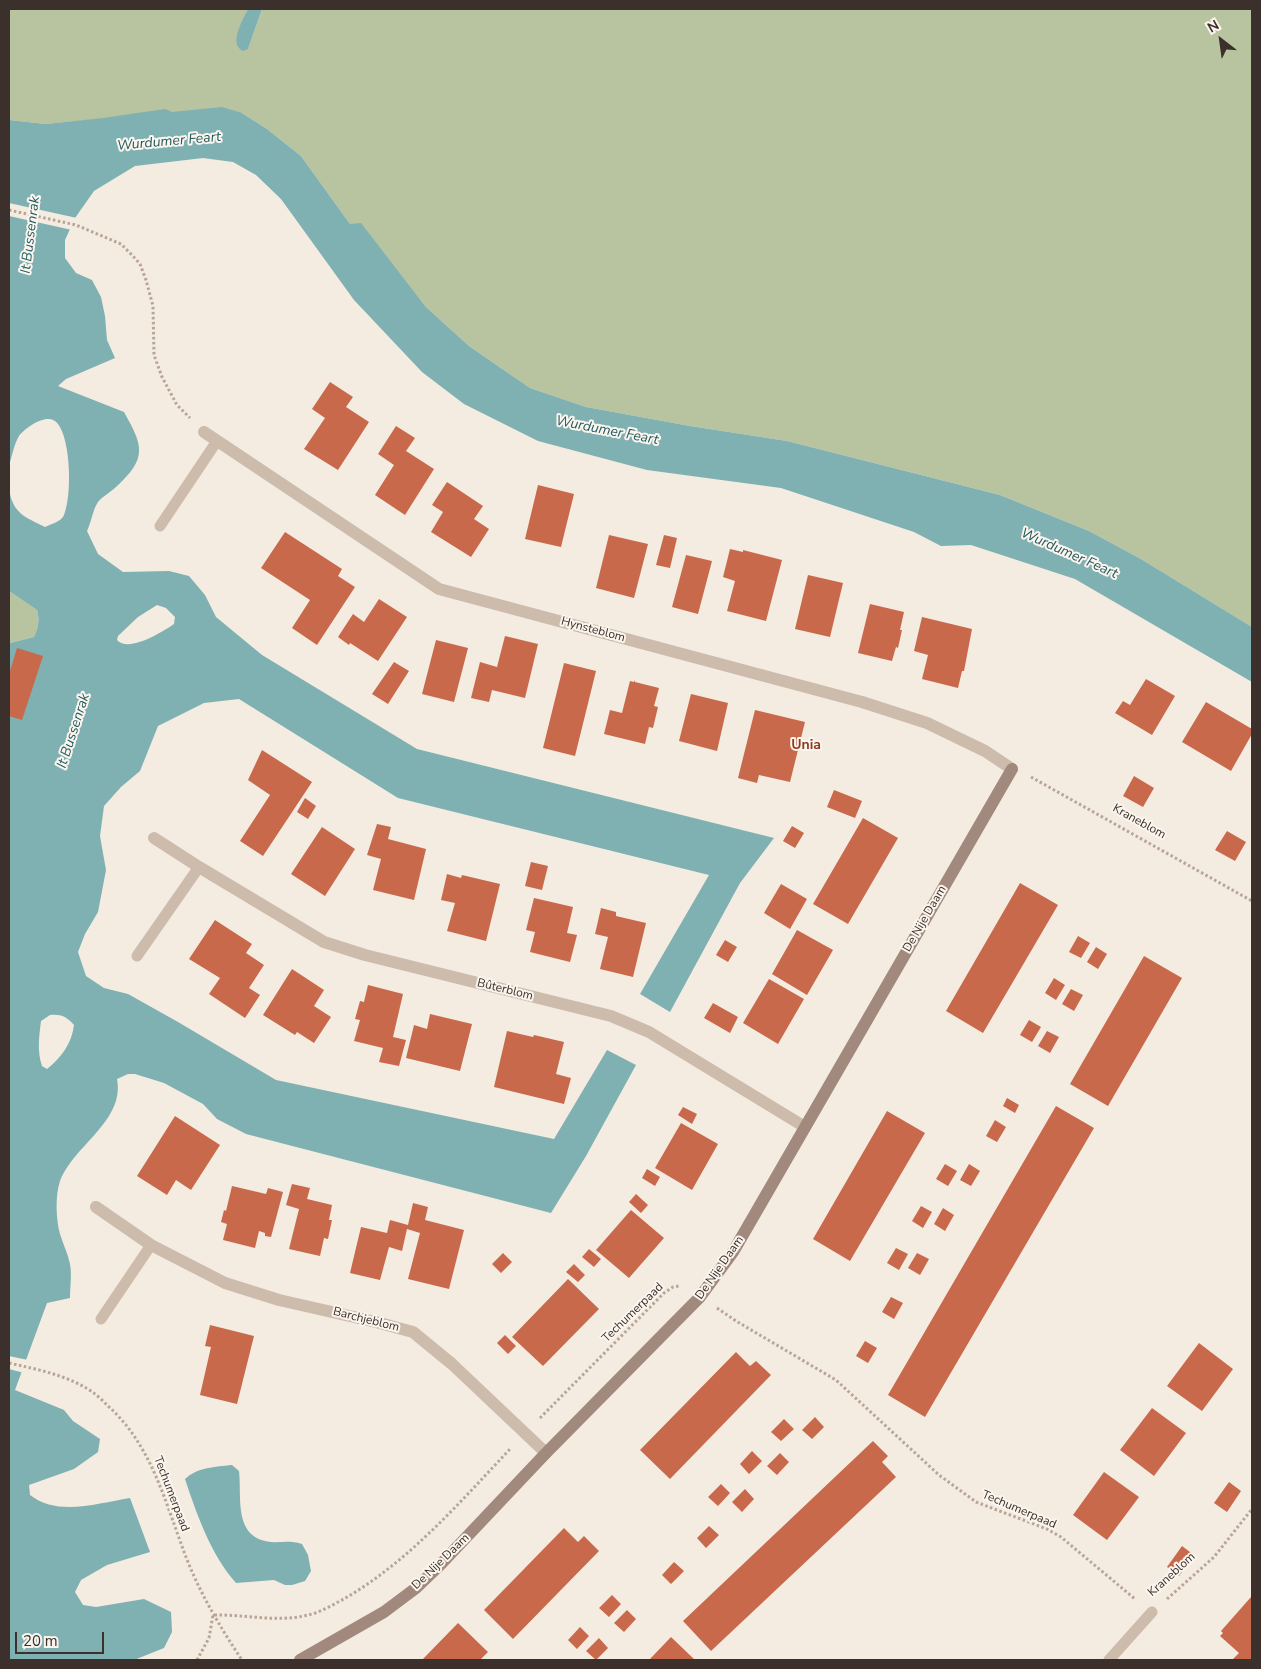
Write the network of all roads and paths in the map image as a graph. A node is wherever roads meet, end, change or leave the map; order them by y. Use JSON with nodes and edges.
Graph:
{"nodes":[{"id":1,"x":9,"y":210,"type":"edge"},
{"id":2,"x":204,"y":432,"type":"joint"},
{"id":3,"x":217,"y":441,"type":"junction"},
{"id":4,"x":160,"y":526,"type":"dead end"},
{"id":5,"x":1012,"y":769,"type":"junction"},
{"id":6,"x":154,"y":838,"type":"dead end"},
{"id":7,"x":199,"y":867,"type":"junction"},
{"id":8,"x":1252,"y":901,"type":"edge"},
{"id":9,"x":137,"y":956,"type":"dead end"},
{"id":10,"x":805,"y":1127,"type":"junction"},
{"id":11,"x":96,"y":1207,"type":"dead end"},
{"id":12,"x":151,"y":1245,"type":"junction"},
{"id":13,"x":700,"y":1297,"type":"junction"},
{"id":14,"x":101,"y":1319,"type":"dead end"},
{"id":15,"x":9,"y":1362,"type":"edge"},
{"id":16,"x":525,"y":1433,"type":"junction"},
{"id":17,"x":546,"y":1453,"type":"junction"},
{"id":18,"x":1252,"y":1509,"type":"edge"},
{"id":19,"x":1152,"y":1612,"type":"junction"},
{"id":20,"x":213,"y":1615,"type":"junction"},
{"id":21,"x":197,"y":1660,"type":"edge"},
{"id":22,"x":242,"y":1660,"type":"edge"},
{"id":23,"x":300,"y":1660,"type":"edge"},
{"id":24,"x":1109,"y":1660,"type":"edge"}],
"edges":[{"from":1,"to":2,"type":"path"},
{"from":2,"to":3,"type":"street","name":"Hynsteblom"},
{"from":3,"to":4,"type":"lane"},
{"from":3,"to":5,"type":"street","name":"Hynsteblom"},
{"from":5,"to":8,"type":"path","name":"Kraneblom"},
{"from":5,"to":10,"type":"street","name":"De Nije Daam"},
{"from":6,"to":7,"type":"street","name":"Bûterblom"},
{"from":7,"to":9,"type":"lane"},
{"from":7,"to":10,"type":"street","name":"Bûterblom"},
{"from":10,"to":13,"type":"street","name":"De Nije Daam"},
{"from":11,"to":12,"type":"street","name":"Barchjeblom"},
{"from":12,"to":14,"type":"lane"},
{"from":12,"to":16,"type":"street","name":"Barchjeblom"},
{"from":13,"to":16,"type":"path","name":"Techumerpaad"},
{"from":13,"to":17,"type":"street","name":"De Nije Daam"},
{"from":13,"to":19,"type":"path","name":"Techumerpaad"},
{"from":15,"to":20,"type":"path","name":"Techumerpaad"},
{"from":16,"to":17,"type":"street","name":"Barchjeblom"},
{"from":16,"to":20,"type":"path","name":"Techumerpaad"},
{"from":17,"to":23,"type":"street","name":"De Nije Daam"},
{"from":18,"to":19,"type":"path","name":"Kraneblom"},
{"from":19,"to":24,"type":"lane","name":"Kraneblom"},
{"from":20,"to":21,"type":"path"},
{"from":20,"to":22,"type":"path","name":"Techumerpaad"}]}
